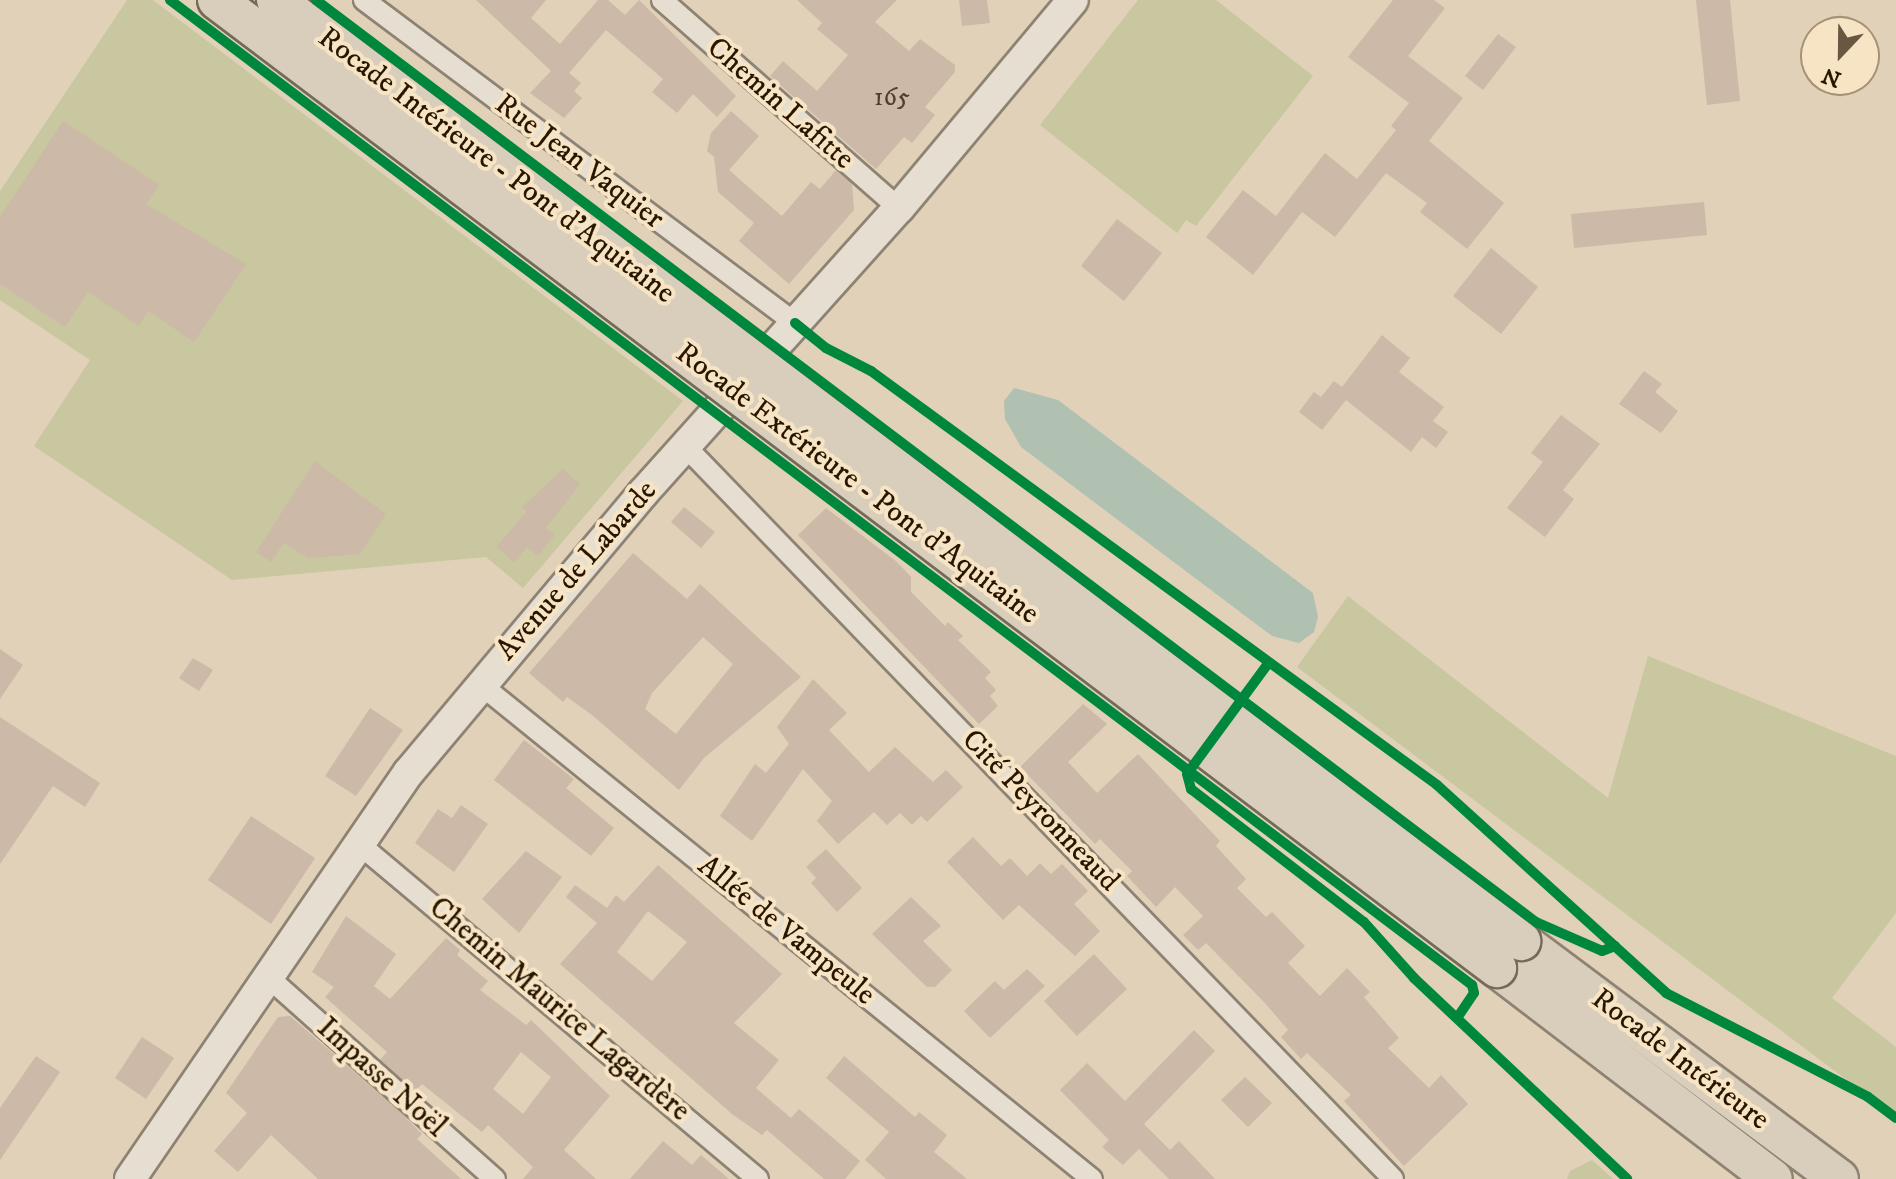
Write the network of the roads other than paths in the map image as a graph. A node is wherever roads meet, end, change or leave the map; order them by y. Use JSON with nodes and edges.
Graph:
{"nodes":[{"id":1,"x":217,"y":0,"type":"edge"},
{"id":2,"x":276,"y":0,"type":"edge"},
{"id":3,"x":364,"y":0,"type":"edge"},
{"id":4,"x":662,"y":0,"type":"edge"},
{"id":5,"x":1073,"y":0,"type":"edge"},
{"id":6,"x":899,"y":208,"type":"junction"},
{"id":7,"x":795,"y":323,"type":"junction"},
{"id":8,"x":685,"y":446,"type":"junction"},
{"id":9,"x":480,"y":684,"type":"junction"},
{"id":10,"x":359,"y":844,"type":"junction"},
{"id":11,"x":1509,"y":954,"type":"junction"},
{"id":12,"x":268,"y":977,"type":"junction"},
{"id":13,"x":130,"y":1179,"type":"edge"},
{"id":14,"x":495,"y":1179,"type":"edge"},
{"id":15,"x":758,"y":1179,"type":"edge"},
{"id":16,"x":1092,"y":1179,"type":"edge"},
{"id":17,"x":1393,"y":1179,"type":"edge"},
{"id":18,"x":1773,"y":1179,"type":"edge"},
{"id":19,"x":1839,"y":1179,"type":"edge"}],
"edges":[{"from":1,"to":11,"type":"highway","name":"Rocade Extérieure - Pont d'Aquitaine","bridge":true},
{"from":2,"to":11,"type":"highway","name":"Rocade Intérieure - Pont d'Aquitaine","bridge":true},
{"from":3,"to":7,"type":"street","name":"Rue Jean Vaquier"},
{"from":4,"to":6,"type":"street","name":"Chemin Lafitte"},
{"from":5,"to":6,"type":"main road","name":"Avenue de Labarde"},
{"from":6,"to":7,"type":"main road","name":"Avenue de Labarde"},
{"from":7,"to":8,"type":"main road","name":"Avenue de Labarde"},
{"from":8,"to":9,"type":"main road","name":"Avenue de Labarde"},
{"from":8,"to":17,"type":"street","name":"Cité Peyronneaud"},
{"from":9,"to":10,"type":"main road","name":"Avenue de Labarde"},
{"from":9,"to":16,"type":"street","name":"Allée de Vampeule"},
{"from":10,"to":12,"type":"main road","name":"Avenue de Labarde"},
{"from":10,"to":15,"type":"street","name":"Chemin Maurice Lagardère"},
{"from":11,"to":18,"type":"highway"},
{"from":11,"to":19,"type":"highway","name":"Rocade Intérieure"},
{"from":12,"to":13,"type":"main road","name":"Avenue de Labarde"},
{"from":12,"to":14,"type":"street","name":"Impasse Noël"}]}
